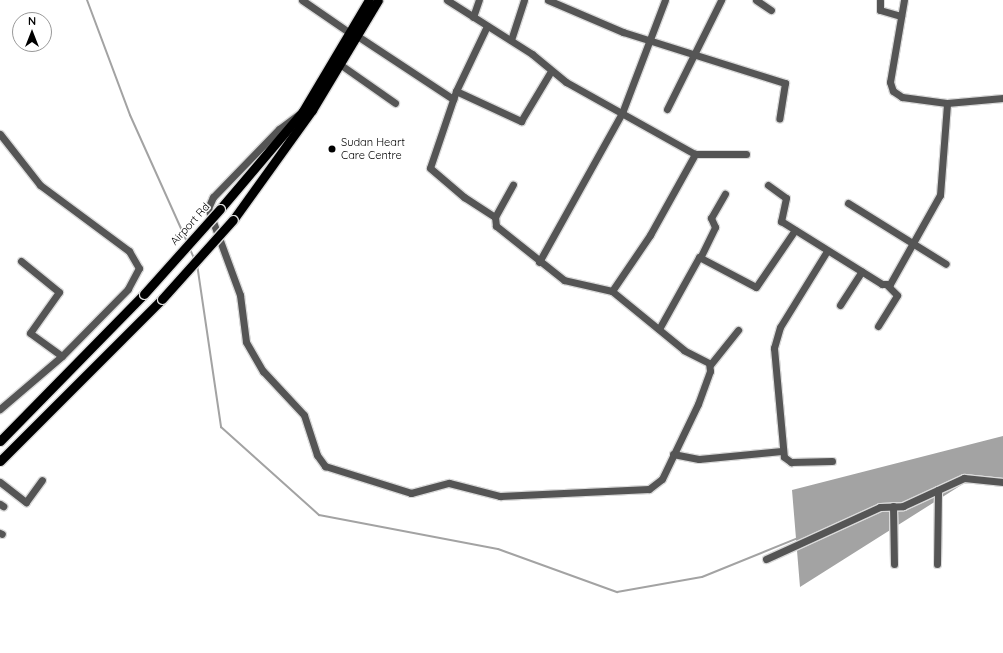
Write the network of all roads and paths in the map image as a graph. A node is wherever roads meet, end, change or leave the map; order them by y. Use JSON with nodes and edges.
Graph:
{"nodes":[{"id":1,"x":302,"y":0,"type":"edge"},
{"id":2,"x":369,"y":0,"type":"edge"},
{"id":3,"x":378,"y":0,"type":"edge"},
{"id":4,"x":447,"y":0,"type":"edge"},
{"id":5,"x":479,"y":0,"type":"edge"},
{"id":6,"x":524,"y":0,"type":"edge"},
{"id":7,"x":548,"y":0,"type":"edge"},
{"id":8,"x":665,"y":0,"type":"edge"},
{"id":9,"x":721,"y":0,"type":"edge"},
{"id":10,"x":756,"y":0,"type":"edge"},
{"id":11,"x":880,"y":0,"type":"edge"},
{"id":12,"x":904,"y":0,"type":"edge"},
{"id":13,"x":771,"y":10,"type":"dead end"},
{"id":14,"x":901,"y":16,"type":"junction"},
{"id":15,"x":473,"y":17,"type":"junction"},
{"id":16,"x":487,"y":26,"type":"junction"},
{"id":17,"x":355,"y":35,"type":"junction"},
{"id":18,"x":511,"y":40,"type":"junction"},
{"id":19,"x":650,"y":40,"type":"junction"},
{"id":20,"x":696,"y":55,"type":"junction"},
{"id":21,"x":341,"y":65,"type":"junction"},
{"id":22,"x":550,"y":71,"type":"junction"},
{"id":23,"x":456,"y":91,"type":"junction"},
{"id":24,"x":1003,"y":98,"type":"edge"},
{"id":25,"x":453,"y":99,"type":"junction"},
{"id":26,"x":395,"y":103,"type":"dead end"},
{"id":27,"x":947,"y":103,"type":"junction"},
{"id":28,"x":667,"y":109,"type":"dead end"},
{"id":29,"x":302,"y":112,"type":"junction"},
{"id":30,"x":622,"y":113,"type":"junction"},
{"id":31,"x":779,"y":119,"type":"dead end"},
{"id":32,"x":0,"y":134,"type":"edge"},
{"id":33,"x":695,"y":154,"type":"junction"},
{"id":34,"x":746,"y":154,"type":"dead end"},
{"id":35,"x":513,"y":184,"type":"dead end"},
{"id":36,"x":768,"y":185,"type":"dead end"},
{"id":37,"x":725,"y":194,"type":"dead end"},
{"id":38,"x":848,"y":204,"type":"dead end"},
{"id":39,"x":495,"y":217,"type":"junction"},
{"id":40,"x":795,"y":230,"type":"junction"},
{"id":41,"x":915,"y":244,"type":"junction"},
{"id":42,"x":827,"y":251,"type":"junction"},
{"id":43,"x":701,"y":256,"type":"junction"},
{"id":44,"x":21,"y":261,"type":"dead end"},
{"id":45,"x":539,"y":262,"type":"junction"},
{"id":46,"x":946,"y":264,"type":"dead end"},
{"id":47,"x":862,"y":271,"type":"junction"},
{"id":48,"x":887,"y":285,"type":"junction"},
{"id":49,"x":612,"y":291,"type":"junction"},
{"id":50,"x":840,"y":305,"type":"dead end"},
{"id":51,"x":878,"y":326,"type":"dead end"},
{"id":52,"x":659,"y":329,"type":"junction"},
{"id":53,"x":738,"y":330,"type":"dead end"},
{"id":54,"x":62,"y":356,"type":"junction"},
{"id":55,"x":710,"y":366,"type":"junction"},
{"id":56,"x":0,"y":409,"type":"edge"},
{"id":57,"x":0,"y":441,"type":"edge"},
{"id":58,"x":782,"y":451,"type":"junction"},
{"id":59,"x":672,"y":454,"type":"junction"},
{"id":60,"x":0,"y":461,"type":"edge"},
{"id":61,"x":832,"y":461,"type":"dead end"},
{"id":62,"x":42,"y":480,"type":"dead end"},
{"id":63,"x":0,"y":482,"type":"edge"},
{"id":64,"x":1003,"y":482,"type":"edge"},
{"id":65,"x":938,"y":490,"type":"junction"},
{"id":66,"x":893,"y":506,"type":"junction"},
{"id":67,"x":766,"y":559,"type":"dead end"},
{"id":68,"x":894,"y":564,"type":"dead end"},
{"id":69,"x":937,"y":564,"type":"dead end"}],
"edges":[{"from":1,"to":17,"type":"street"},
{"from":2,"to":17,"type":"main road","name":"Airport Rd"},
{"from":3,"to":17,"type":"main road"},
{"from":4,"to":15,"type":"street"},
{"from":5,"to":15,"type":"street"},
{"from":6,"to":18,"type":"street"},
{"from":7,"to":19,"type":"street"},
{"from":8,"to":19,"type":"street"},
{"from":9,"to":20,"type":"street"},
{"from":10,"to":13,"type":"street"},
{"from":11,"to":14,"type":"street"},
{"from":12,"to":14,"type":"street"},
{"from":14,"to":27,"type":"street"},
{"from":15,"to":16,"type":"street"},
{"from":16,"to":18,"type":"street"},
{"from":16,"to":23,"type":"street"},
{"from":17,"to":21,"type":"main road"},
{"from":17,"to":25,"type":"street"},
{"from":17,"to":29,"type":"main road","name":"Airport Rd"},
{"from":18,"to":22,"type":"street"},
{"from":19,"to":20,"type":"street"},
{"from":19,"to":30,"type":"street"},
{"from":20,"to":28,"type":"street"},
{"from":20,"to":31,"type":"street"},
{"from":21,"to":26,"type":"street"},
{"from":21,"to":60,"type":"main road","bridge":true},
{"from":22,"to":23,"type":"street"},
{"from":22,"to":30,"type":"street"},
{"from":23,"to":25,"type":"street"},
{"from":24,"to":27,"type":"street"},
{"from":25,"to":39,"type":"street"},
{"from":27,"to":41,"type":"street"},
{"from":29,"to":57,"type":"main road","name":"Airport Rd","bridge":true},
{"from":29,"to":59,"type":"street"},
{"from":30,"to":33,"type":"street"},
{"from":30,"to":45,"type":"street"},
{"from":32,"to":54,"type":"street"},
{"from":33,"to":34,"type":"street"},
{"from":33,"to":49,"type":"street"},
{"from":35,"to":39,"type":"street"},
{"from":36,"to":40,"type":"street"},
{"from":37,"to":43,"type":"street"},
{"from":38,"to":41,"type":"street"},
{"from":39,"to":45,"type":"street"},
{"from":40,"to":42,"type":"street"},
{"from":40,"to":43,"type":"street"},
{"from":41,"to":46,"type":"street"},
{"from":41,"to":48,"type":"street"},
{"from":42,"to":47,"type":"street"},
{"from":42,"to":58,"type":"street"},
{"from":43,"to":52,"type":"street"},
{"from":44,"to":54,"type":"street"},
{"from":45,"to":49,"type":"street"},
{"from":47,"to":48,"type":"street"},
{"from":47,"to":50,"type":"street"},
{"from":48,"to":51,"type":"street"},
{"from":49,"to":52,"type":"street"},
{"from":52,"to":55,"type":"street"},
{"from":53,"to":55,"type":"street"},
{"from":54,"to":56,"type":"street"},
{"from":55,"to":59,"type":"street"},
{"from":58,"to":59,"type":"street"},
{"from":58,"to":61,"type":"street"},
{"from":62,"to":63,"type":"street"},
{"from":64,"to":65,"type":"street"},
{"from":65,"to":66,"type":"street"},
{"from":65,"to":69,"type":"street"},
{"from":66,"to":67,"type":"street"},
{"from":66,"to":68,"type":"street"}]}
